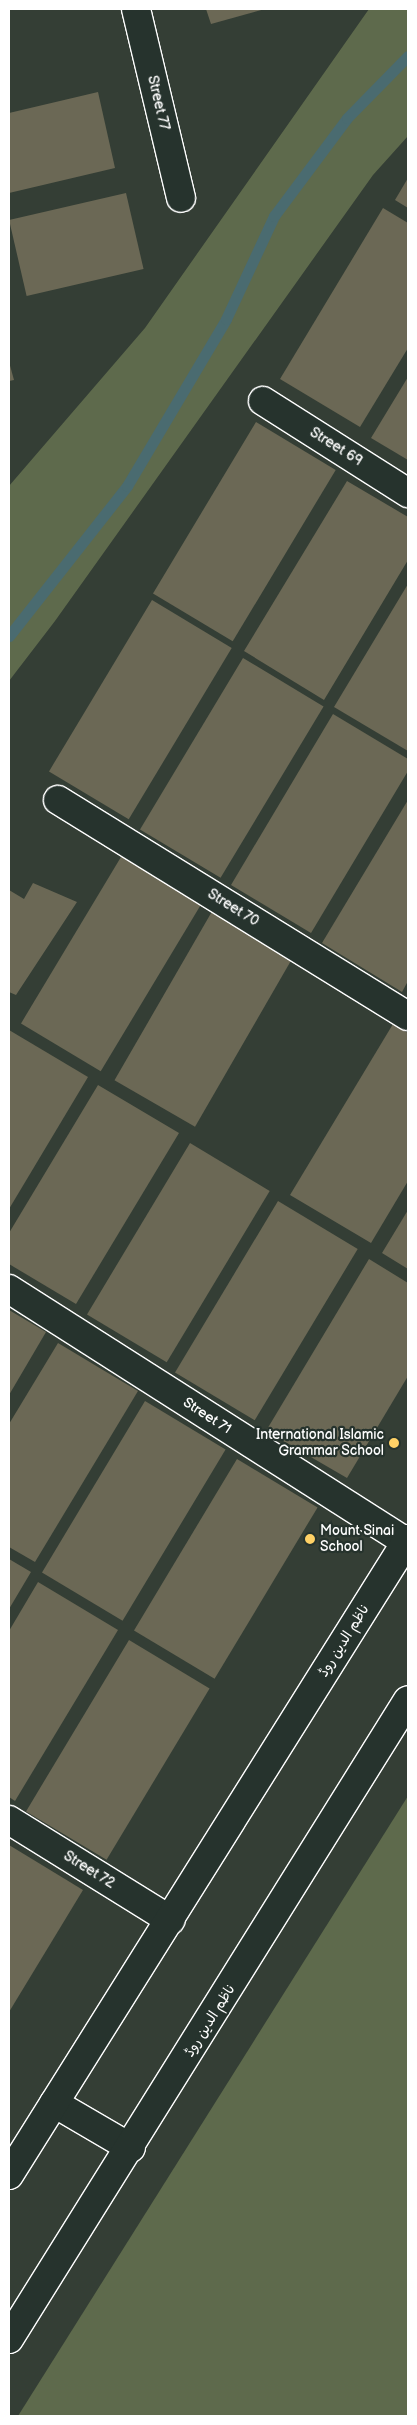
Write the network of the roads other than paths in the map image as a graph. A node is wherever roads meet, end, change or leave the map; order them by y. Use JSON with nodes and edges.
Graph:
{"nodes":[{"id":1,"x":136,"y":9,"type":"edge"},
{"id":2,"x":181,"y":198,"type":"dead end"},
{"id":3,"x":263,"y":401,"type":"dead end"},
{"id":4,"x":408,"y":493,"type":"edge"},
{"id":5,"x":58,"y":800,"type":"dead end"},
{"id":6,"x":408,"y":1016,"type":"edge"},
{"id":7,"x":9,"y":1289,"type":"edge"},
{"id":8,"x":407,"y":1541,"type":"edge"},
{"id":9,"x":408,"y":1700,"type":"edge"},
{"id":10,"x":9,"y":1820,"type":"edge"},
{"id":11,"x":170,"y":1920,"type":"junction"},
{"id":12,"x":54,"y":2103,"type":"junction"},
{"id":13,"x":131,"y":2148,"type":"junction"},
{"id":14,"x":9,"y":2175,"type":"edge"},
{"id":15,"x":9,"y":2339,"type":"edge"}],
"edges":[{"from":1,"to":2,"type":"main road","name":"Street 77"},
{"from":3,"to":4,"type":"main road","name":"Street 69"},
{"from":5,"to":6,"type":"main road","name":"Street 70"},
{"from":7,"to":8,"type":"main road","name":"Street 71"},
{"from":8,"to":11,"type":"main road","name":"ناظم الدین روڈ"},
{"from":9,"to":13,"type":"main road","name":"ناظم الدین روڈ"},
{"from":10,"to":11,"type":"main road","name":"Street 72"},
{"from":11,"to":12,"type":"main road","name":"ناظم الدین روڈ"},
{"from":12,"to":13,"type":"main road"},
{"from":12,"to":14,"type":"main road","name":"ناظم الدین روڈ"},
{"from":13,"to":15,"type":"main road","name":"ناظم الدین روڈ"}]}
